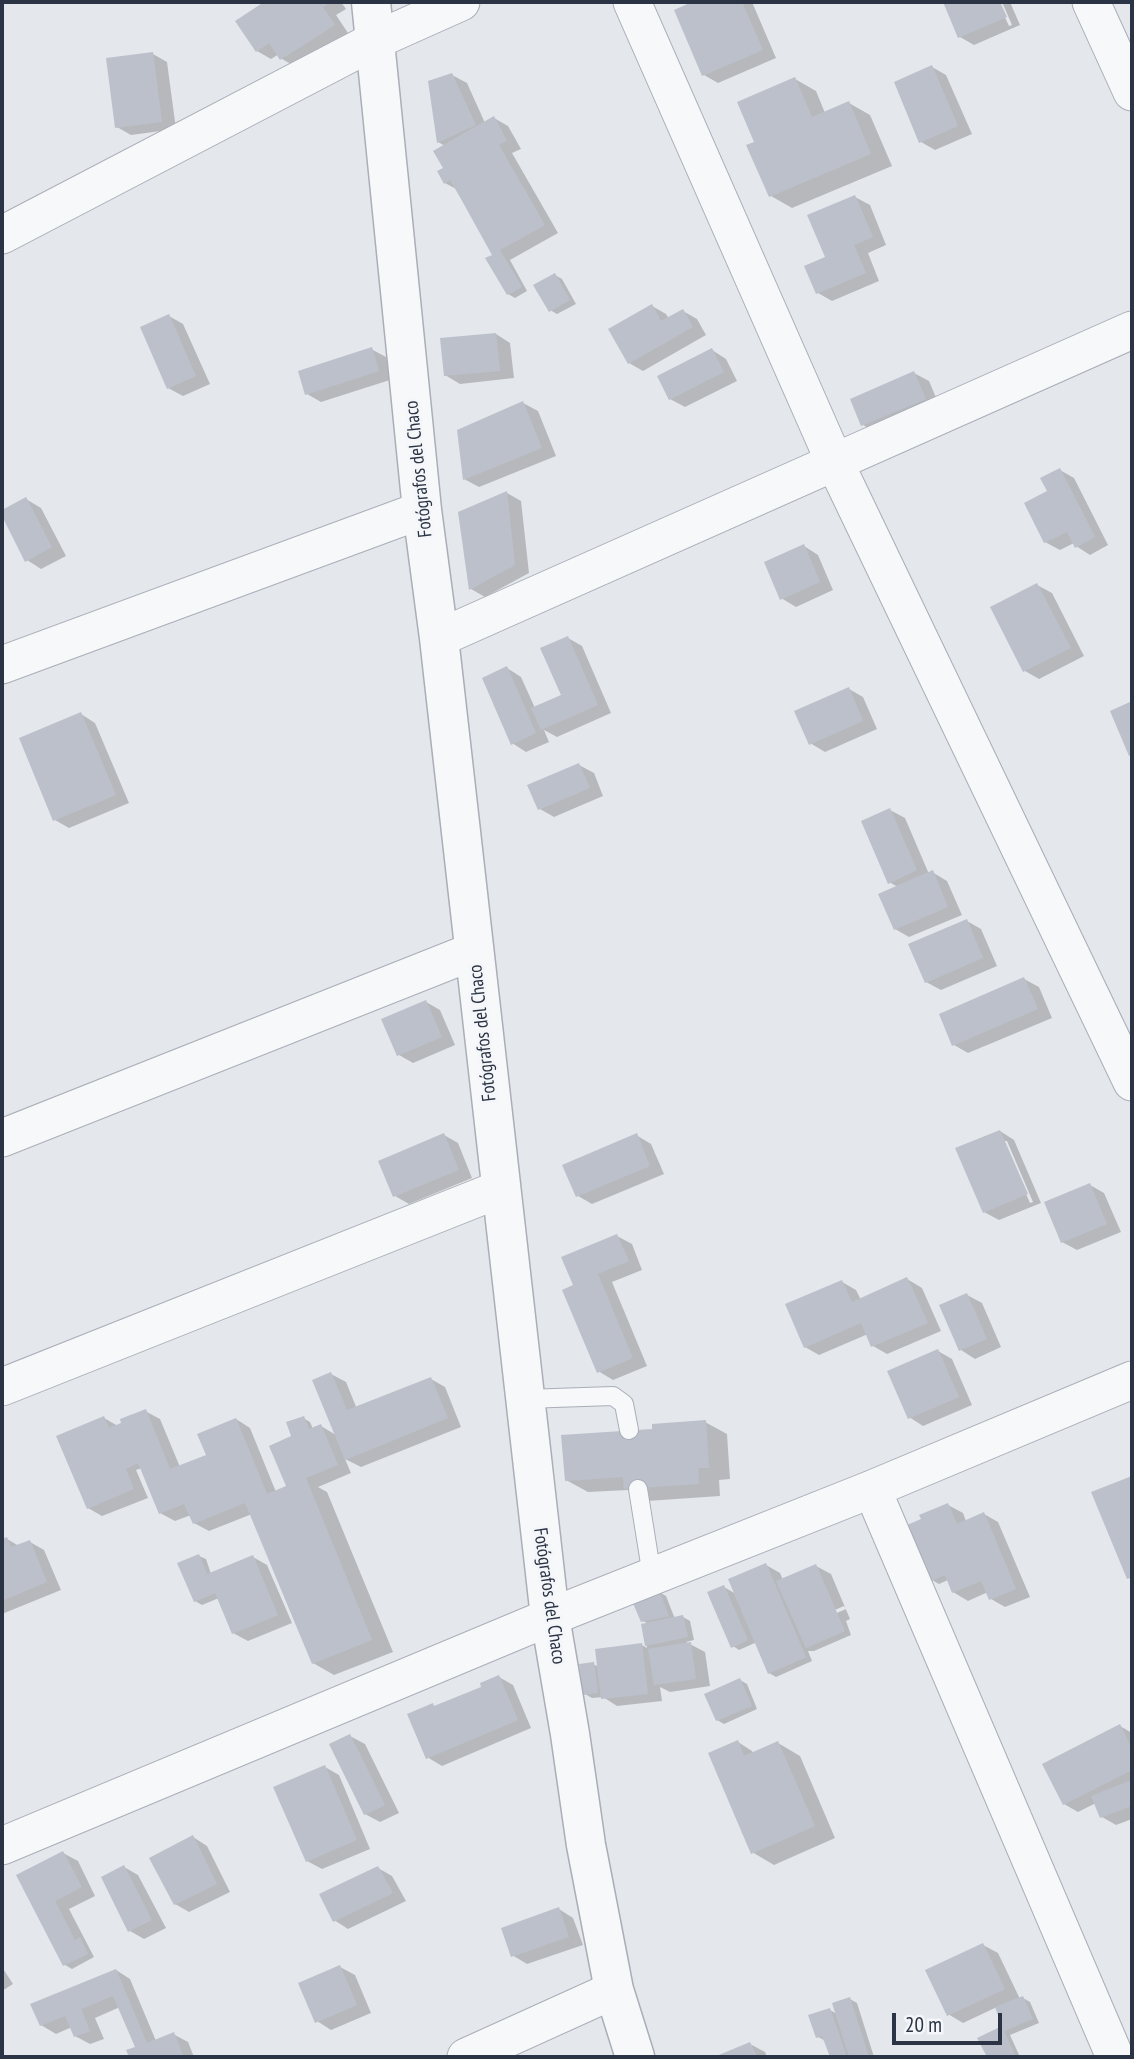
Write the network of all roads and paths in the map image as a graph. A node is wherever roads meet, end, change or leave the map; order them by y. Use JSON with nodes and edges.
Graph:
{"nodes":[{"id":1,"x":371,"y":2,"type":"edge"},
{"id":2,"x":461,"y":2,"type":"edge"},
{"id":3,"x":632,"y":2,"type":"edge"},
{"id":4,"x":1091,"y":2,"type":"edge"},
{"id":5,"x":376,"y":40,"type":"junction"},
{"id":6,"x":1132,"y":92,"type":"edge"},
{"id":7,"x":2,"y":235,"type":"edge"},
{"id":8,"x":1132,"y":330,"type":"edge"},
{"id":9,"x":835,"y":463,"type":"junction"},
{"id":10,"x":422,"y":510,"type":"junction"},
{"id":11,"x":439,"y":638,"type":"junction"},
{"id":12,"x":2,"y":665,"type":"edge"},
{"id":13,"x":474,"y":951,"type":"junction"},
{"id":14,"x":1132,"y":1082,"type":"edge"},
{"id":15,"x":2,"y":1138,"type":"edge"},
{"id":16,"x":500,"y":1189,"type":"junction"},
{"id":17,"x":1132,"y":1380,"type":"edge"},
{"id":18,"x":2,"y":1387,"type":"edge"},
{"id":19,"x":525,"y":1399,"type":"junction"},
{"id":20,"x":629,"y":1430,"type":"dead end"},
{"id":21,"x":638,"y":1489,"type":"dead end"},
{"id":22,"x":872,"y":1489,"type":"junction"},
{"id":23,"x":652,"y":1576,"type":"junction"},
{"id":24,"x":550,"y":1617,"type":"junction"},
{"id":25,"x":2,"y":1846,"type":"edge"},
{"id":26,"x":614,"y":1990,"type":"junction"},
{"id":27,"x":466,"y":2057,"type":"edge"},
{"id":28,"x":635,"y":2057,"type":"edge"},
{"id":29,"x":1115,"y":2057,"type":"edge"}],
"edges":[{"from":1,"to":5,"type":"street","name":"Fotógrafos del Chaco"},
{"from":2,"to":5,"type":"street"},
{"from":3,"to":9,"type":"street"},
{"from":4,"to":6,"type":"street"},
{"from":5,"to":7,"type":"street"},
{"from":5,"to":10,"type":"street","name":"Fotógrafos del Chaco"},
{"from":8,"to":9,"type":"street"},
{"from":9,"to":11,"type":"street"},
{"from":9,"to":14,"type":"street"},
{"from":10,"to":11,"type":"street","name":"Fotógrafos del Chaco"},
{"from":10,"to":12,"type":"street"},
{"from":11,"to":13,"type":"street","name":"Fotógrafos del Chaco"},
{"from":13,"to":15,"type":"street"},
{"from":13,"to":16,"type":"street","name":"Fotógrafos del Chaco"},
{"from":16,"to":18,"type":"street"},
{"from":16,"to":19,"type":"street","name":"Fotógrafos del Chaco"},
{"from":17,"to":22,"type":"street"},
{"from":19,"to":20,"type":"lane"},
{"from":19,"to":24,"type":"street","name":"Fotógrafos del Chaco"},
{"from":21,"to":23,"type":"lane"},
{"from":22,"to":23,"type":"street"},
{"from":22,"to":29,"type":"street"},
{"from":23,"to":24,"type":"street"},
{"from":24,"to":25,"type":"street"},
{"from":24,"to":26,"type":"street","name":"Fotógrafos del Chaco"},
{"from":26,"to":27,"type":"street"},
{"from":26,"to":28,"type":"street","name":"Fotógrafos del Chaco"}]}
